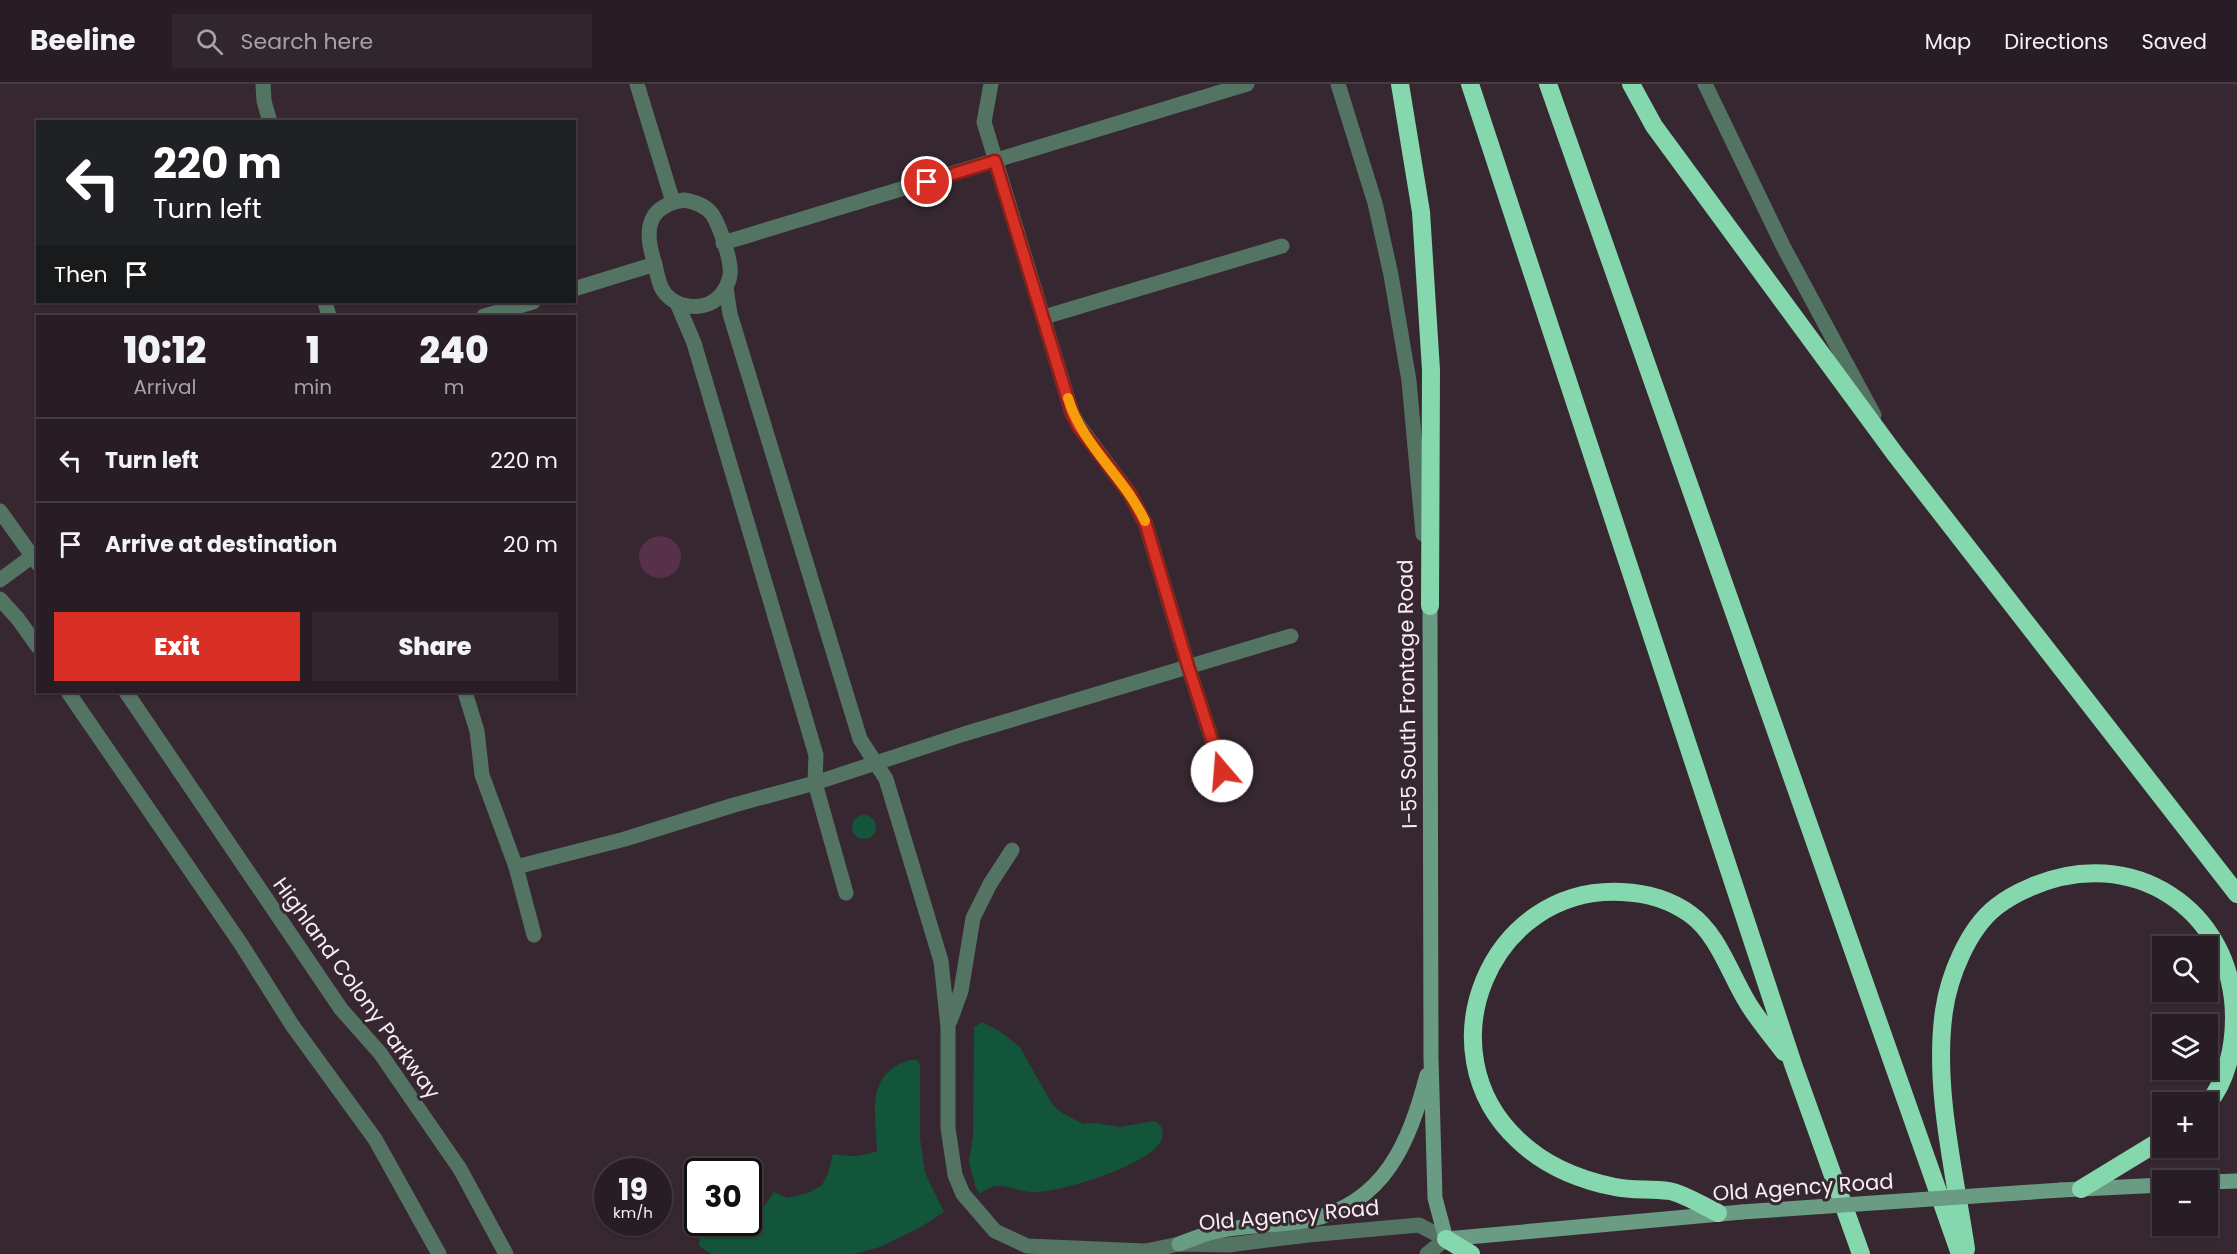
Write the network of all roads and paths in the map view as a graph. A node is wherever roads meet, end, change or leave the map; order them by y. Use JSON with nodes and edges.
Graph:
{"nodes":[{"id":1,"x":263,"y":84,"type":"edge"},
{"id":2,"x":637,"y":84,"type":"edge"},
{"id":3,"x":991,"y":84,"type":"edge"},
{"id":4,"x":1247,"y":84,"type":"edge"},
{"id":5,"x":1338,"y":84,"type":"edge"},
{"id":6,"x":1400,"y":84,"type":"edge"},
{"id":7,"x":1470,"y":84,"type":"edge"},
{"id":8,"x":1548,"y":84,"type":"edge"},
{"id":9,"x":1631,"y":84,"type":"edge"},
{"id":10,"x":1705,"y":84,"type":"edge"},
{"id":11,"x":269,"y":120,"type":"edge"},
{"id":12,"x":995,"y":161,"type":"junction"},
{"id":13,"x":673,"y":202,"type":"junction"},
{"id":14,"x":723,"y":243,"type":"junction"},
{"id":15,"x":1282,"y":246,"type":"dead end"},
{"id":16,"x":655,"y":264,"type":"junction"},
{"id":17,"x":576,"y":288,"type":"edge"},
{"id":18,"x":726,"y":288,"type":"junction"},
{"id":19,"x":530,"y":303,"type":"edge"},
{"id":20,"x":677,"y":303,"type":"junction"},
{"id":21,"x":488,"y":315,"type":"edge"},
{"id":22,"x":1044,"y":317,"type":"junction"},
{"id":23,"x":1895,"y":454,"type":"junction"},
{"id":24,"x":0,"y":511,"type":"edge"},
{"id":25,"x":36,"y":557,"type":"edge"},
{"id":26,"x":0,"y":580,"type":"edge"},
{"id":27,"x":0,"y":599,"type":"edge"},
{"id":28,"x":1430,"y":606,"type":"junction"},
{"id":29,"x":1291,"y":636,"type":"dead end"},
{"id":30,"x":36,"y":644,"type":"edge"},
{"id":31,"x":1188,"y":666,"type":"junction"},
{"id":32,"x":69,"y":693,"type":"edge"},
{"id":33,"x":127,"y":693,"type":"edge"},
{"id":34,"x":465,"y":693,"type":"edge"},
{"id":35,"x":875,"y":763,"type":"junction"},
{"id":36,"x":1222,"y":771,"type":"dead end"},
{"id":37,"x":815,"y":783,"type":"junction"},
{"id":38,"x":1012,"y":850,"type":"dead end"},
{"id":39,"x":516,"y":867,"type":"junction"},
{"id":40,"x":846,"y":893,"type":"dead end"},
{"id":41,"x":2237,"y":894,"type":"edge"},
{"id":42,"x":534,"y":935,"type":"dead end"},
{"id":43,"x":948,"y":1027,"type":"junction"},
{"id":44,"x":1431,"y":1058,"type":"junction"},
{"id":45,"x":1793,"y":1064,"type":"junction"},
{"id":46,"x":2217,"y":1092,"type":"edge"},
{"id":47,"x":2152,"y":1146,"type":"edge"},
{"id":48,"x":2237,"y":1181,"type":"edge"},
{"id":49,"x":2218,"y":1182,"type":"edge"},
{"id":50,"x":2152,"y":1186,"type":"edge"},
{"id":51,"x":2081,"y":1189,"type":"junction"},
{"id":52,"x":412,"y":1208,"type":"junction"},
{"id":53,"x":1718,"y":1214,"type":"junction"},
{"id":54,"x":1446,"y":1239,"type":"junction"},
{"id":55,"x":1179,"y":1244,"type":"junction"},
{"id":56,"x":1138,"y":1252,"type":"edge"},
{"id":57,"x":427,"y":1254,"type":"edge"},
{"id":58,"x":439,"y":1254,"type":"edge"},
{"id":59,"x":506,"y":1254,"type":"edge"},
{"id":60,"x":1426,"y":1254,"type":"edge"},
{"id":61,"x":1471,"y":1254,"type":"edge"},
{"id":62,"x":1861,"y":1254,"type":"edge"},
{"id":63,"x":1960,"y":1254,"type":"edge"},
{"id":64,"x":1967,"y":1254,"type":"edge"}],
"edges":[{"from":1,"to":11,"type":"street"},
{"from":2,"to":13,"type":"street"},
{"from":3,"to":12,"type":"street"},
{"from":4,"to":12,"type":"street"},
{"from":5,"to":28,"type":"street","name":"I-55 South Frontage Road"},
{"from":6,"to":28,"type":"highway"},
{"from":7,"to":45,"type":"highway"},
{"from":8,"to":63,"type":"highway"},
{"from":9,"to":23,"type":"highway"},
{"from":10,"to":23,"type":"street"},
{"from":12,"to":14,"type":"street"},
{"from":12,"to":22,"type":"street"},
{"from":13,"to":14,"type":"street"},
{"from":13,"to":16,"type":"street"},
{"from":14,"to":18,"type":"street"},
{"from":15,"to":22,"type":"street"},
{"from":16,"to":17,"type":"street"},
{"from":16,"to":20,"type":"street"},
{"from":18,"to":20,"type":"street"},
{"from":18,"to":35,"type":"street"},
{"from":19,"to":21,"type":"street"},
{"from":20,"to":37,"type":"street"},
{"from":22,"to":31,"type":"street"},
{"from":23,"to":41,"type":"highway"},
{"from":24,"to":25,"type":"street"},
{"from":25,"to":26,"type":"street"},
{"from":27,"to":30,"type":"street"},
{"from":28,"to":44,"type":"main road","name":"I-55 South Frontage Road"},
{"from":29,"to":31,"type":"street"},
{"from":31,"to":35,"type":"street"},
{"from":31,"to":36,"type":"street"},
{"from":32,"to":52,"type":"street"},
{"from":33,"to":59,"type":"street","name":"Highland Colony Parkway"},
{"from":34,"to":39,"type":"street"},
{"from":35,"to":37,"type":"street"},
{"from":35,"to":43,"type":"street"},
{"from":37,"to":39,"type":"street"},
{"from":37,"to":40,"type":"street"},
{"from":38,"to":43,"type":"street"},
{"from":39,"to":42,"type":"street"},
{"from":43,"to":56,"type":"street","name":"Old Agency Road"},
{"from":44,"to":54,"type":"main road","name":"I-55 South Frontage Road"},
{"from":44,"to":55,"type":"main road"},
{"from":45,"to":53,"type":"highway"},
{"from":45,"to":62,"type":"highway"},
{"from":46,"to":64,"type":"highway"},
{"from":47,"to":51,"type":"highway"},
{"from":48,"to":49,"type":"main road"},
{"from":50,"to":51,"type":"main road","name":"Old Agency Road"},
{"from":51,"to":53,"type":"main road","name":"Old Agency Road","bridge":true},
{"from":52,"to":57,"type":"street"},
{"from":52,"to":58,"type":"street"},
{"from":53,"to":54,"type":"main road","name":"Old Agency Road"},
{"from":54,"to":55,"type":"street","name":"Old Agency Road"},
{"from":54,"to":60,"type":"street"},
{"from":54,"to":61,"type":"highway"},
{"from":55,"to":56,"type":"street","name":"Old Agency Road"}]}
